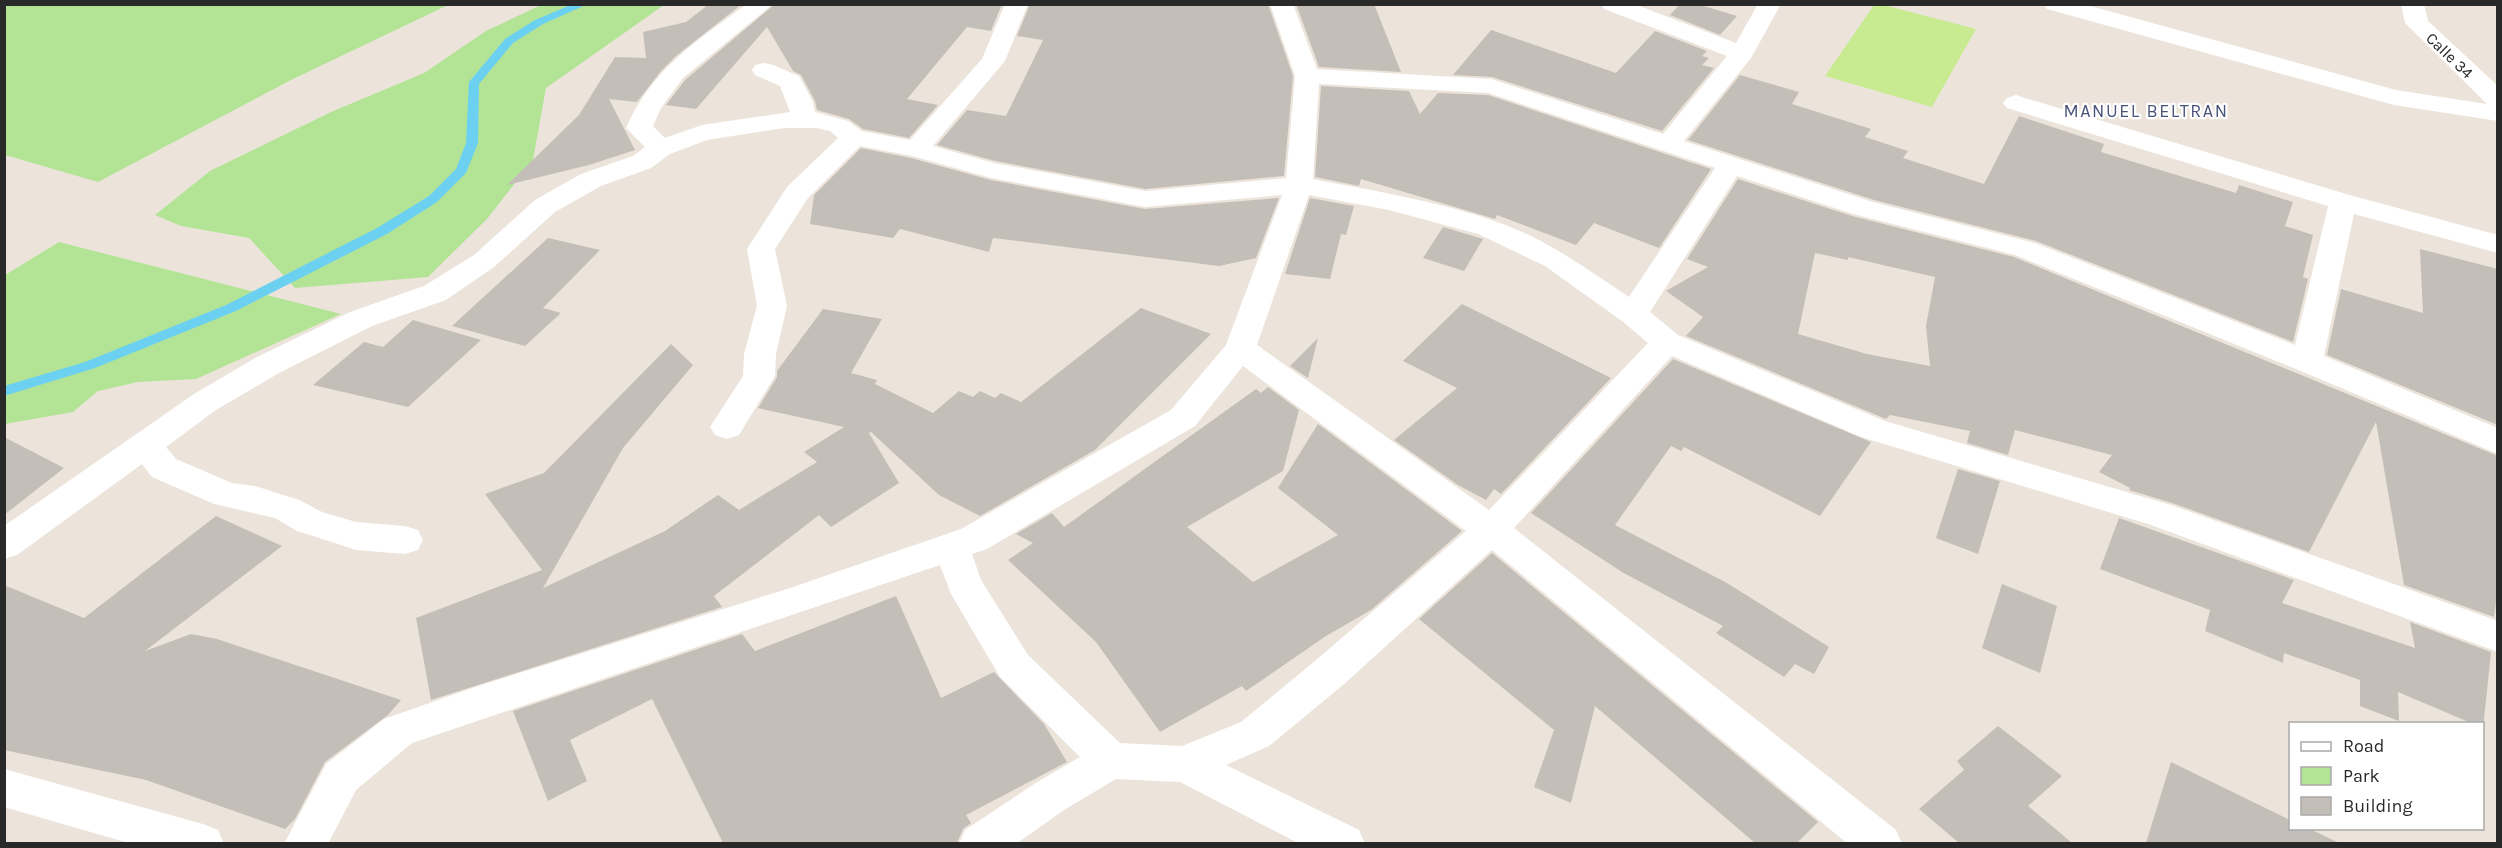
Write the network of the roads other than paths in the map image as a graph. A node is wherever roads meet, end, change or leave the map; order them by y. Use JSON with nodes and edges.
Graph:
{"nodes":[{"id":1,"x":762,"y":4,"type":"edge"},
{"id":2,"x":1017,"y":4,"type":"edge"},
{"id":3,"x":1281,"y":4,"type":"edge"},
{"id":4,"x":1612,"y":4,"type":"edge"},
{"id":5,"x":1770,"y":4,"type":"edge"},
{"id":6,"x":2055,"y":4,"type":"edge"},
{"id":7,"x":2412,"y":4,"type":"edge"},
{"id":8,"x":1742,"y":53,"type":"junction"},
{"id":9,"x":764,"y":70,"type":"dead end"},
{"id":10,"x":1307,"y":76,"type":"junction"},
{"id":11,"x":2498,"y":100,"type":"edge"},
{"id":12,"x":2016,"y":103,"type":"dead end"},
{"id":13,"x":2498,"y":113,"type":"edge"},
{"id":14,"x":804,"y":120,"type":"junction"},
{"id":15,"x":854,"y":136,"type":"junction"},
{"id":16,"x":1669,"y":143,"type":"junction"},
{"id":17,"x":661,"y":148,"type":"junction"},
{"id":18,"x":916,"y":149,"type":"junction"},
{"id":19,"x":1731,"y":166,"type":"junction"},
{"id":20,"x":1299,"y":185,"type":"junction"},
{"id":21,"x":2343,"y":202,"type":"junction"},
{"id":22,"x":2498,"y":244,"type":"edge"},
{"id":23,"x":1633,"y":314,"type":"junction"},
{"id":24,"x":1667,"y":342,"type":"junction"},
{"id":25,"x":1240,"y":348,"type":"junction"},
{"id":26,"x":2307,"y":361,"type":"junction"},
{"id":27,"x":727,"y":427,"type":"dead end"},
{"id":28,"x":2498,"y":442,"type":"edge"},
{"id":29,"x":146,"y":445,"type":"junction"},
{"id":30,"x":1491,"y":530,"type":"junction"},
{"id":31,"x":405,"y":540,"type":"dead end"},
{"id":32,"x":4,"y":545,"type":"edge"},
{"id":33,"x":952,"y":547,"type":"junction"},
{"id":34,"x":2498,"y":637,"type":"edge"},
{"id":35,"x":1111,"y":761,"type":"junction"},
{"id":36,"x":1184,"y":764,"type":"junction"},
{"id":37,"x":4,"y":788,"type":"edge"},
{"id":38,"x":203,"y":843,"type":"edge"},
{"id":39,"x":305,"y":843,"type":"edge"},
{"id":40,"x":980,"y":843,"type":"edge"},
{"id":41,"x":1344,"y":843,"type":"edge"},
{"id":42,"x":1881,"y":843,"type":"edge"}],
"edges":[{"from":1,"to":17,"type":"street"},
{"from":2,"to":18,"type":"street"},
{"from":3,"to":10,"type":"street"},
{"from":4,"to":8,"type":"street"},
{"from":5,"to":8,"type":"street"},
{"from":6,"to":13,"type":"street"},
{"from":7,"to":11,"type":"street","name":"Calle 34"},
{"from":8,"to":16,"type":"street"},
{"from":9,"to":14,"type":"street"},
{"from":10,"to":16,"type":"street"},
{"from":10,"to":20,"type":"street"},
{"from":12,"to":21,"type":"street"},
{"from":14,"to":15,"type":"street"},
{"from":14,"to":17,"type":"street"},
{"from":15,"to":18,"type":"street"},
{"from":15,"to":27,"type":"street"},
{"from":16,"to":19,"type":"street"},
{"from":17,"to":29,"type":"street"},
{"from":18,"to":20,"type":"street"},
{"from":19,"to":23,"type":"street"},
{"from":19,"to":26,"type":"street"},
{"from":20,"to":23,"type":"street"},
{"from":20,"to":25,"type":"street"},
{"from":21,"to":22,"type":"street"},
{"from":21,"to":26,"type":"street"},
{"from":23,"to":24,"type":"street"},
{"from":24,"to":30,"type":"street"},
{"from":24,"to":34,"type":"street"},
{"from":25,"to":30,"type":"street"},
{"from":25,"to":33,"type":"street"},
{"from":26,"to":28,"type":"street"},
{"from":29,"to":31,"type":"street"},
{"from":29,"to":32,"type":"street"},
{"from":30,"to":36,"type":"street"},
{"from":30,"to":42,"type":"street"},
{"from":33,"to":35,"type":"street"},
{"from":33,"to":39,"type":"street"},
{"from":35,"to":36,"type":"street"},
{"from":35,"to":40,"type":"street"},
{"from":36,"to":41,"type":"street"},
{"from":37,"to":38,"type":"street"}]}
